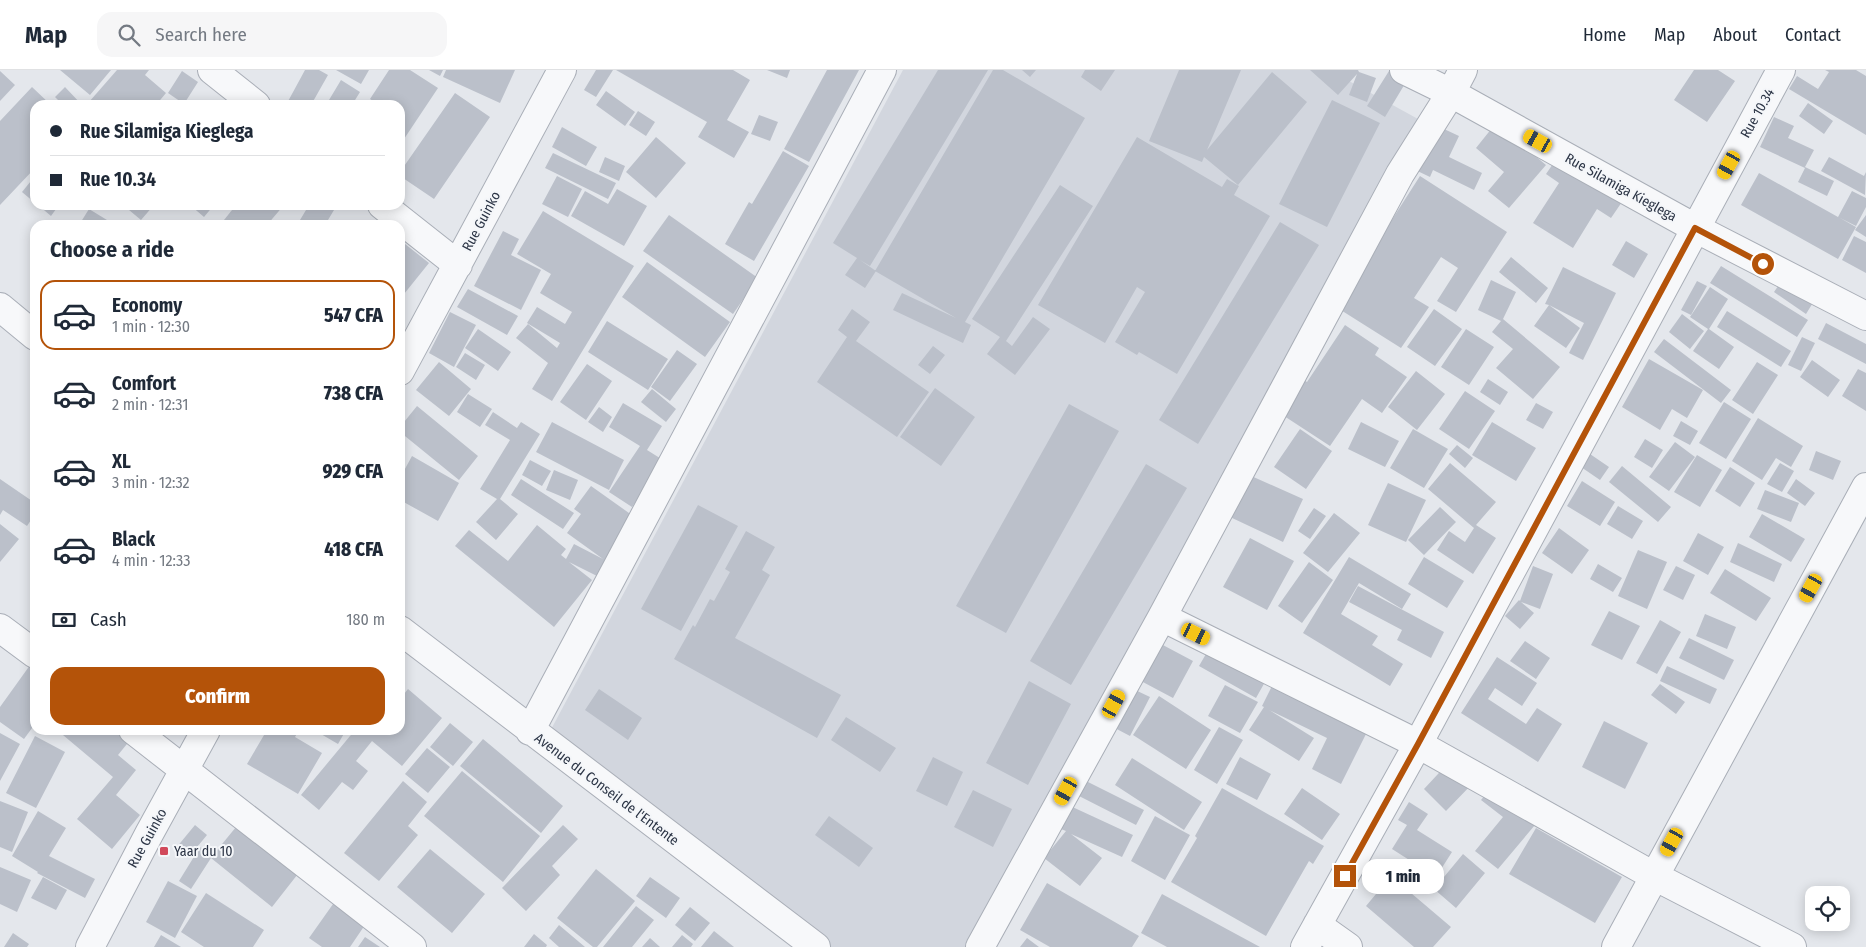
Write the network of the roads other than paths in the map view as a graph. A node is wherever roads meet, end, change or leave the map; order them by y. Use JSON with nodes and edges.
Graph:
{"nodes":[{"id":1,"x":212,"y":70,"type":"edge"},
{"id":2,"x":562,"y":70,"type":"edge"},
{"id":3,"x":882,"y":70,"type":"edge"},
{"id":4,"x":1404,"y":70,"type":"edge"},
{"id":5,"x":1781,"y":70,"type":"edge"},
{"id":6,"x":1457,"y":81,"type":"edge"},
{"id":7,"x":250,"y":100,"type":"edge"},
{"id":8,"x":388,"y":210,"type":"edge"},
{"id":9,"x":401,"y":220,"type":"edge"},
{"id":10,"x":405,"y":223,"type":"edge"},
{"id":11,"x":1695,"y":228,"type":"junction"},
{"id":12,"x":458,"y":265,"type":"junction"},
{"id":13,"x":0,"y":308,"type":"edge"},
{"id":14,"x":1866,"y":316,"type":"edge"},
{"id":15,"x":30,"y":332,"type":"edge"},
{"id":16,"x":405,"y":362,"type":"edge"},
{"id":17,"x":1866,"y":487,"type":"edge"},
{"id":18,"x":1162,"y":617,"type":"junction"},
{"id":19,"x":0,"y":628,"type":"edge"},
{"id":20,"x":405,"y":634,"type":"edge"},
{"id":21,"x":30,"y":650,"type":"edge"},
{"id":22,"x":530,"y":731,"type":"junction"},
{"id":23,"x":140,"y":735,"type":"edge"},
{"id":24,"x":203,"y":735,"type":"edge"},
{"id":25,"x":1418,"y":744,"type":"junction"},
{"id":26,"x":185,"y":770,"type":"junction"},
{"id":27,"x":1654,"y":876,"type":"junction"},
{"id":28,"x":1311,"y":936,"type":"edge"},
{"id":29,"x":90,"y":947,"type":"edge"},
{"id":30,"x":412,"y":947,"type":"edge"},
{"id":31,"x":816,"y":947,"type":"edge"},
{"id":32,"x":980,"y":947,"type":"edge"},
{"id":33,"x":1348,"y":947,"type":"edge"},
{"id":34,"x":1616,"y":947,"type":"edge"},
{"id":35,"x":1792,"y":947,"type":"edge"}],
"edges":[{"from":1,"to":7,"type":"street"},
{"from":2,"to":12,"type":"street","name":"Rue Guinko"},
{"from":3,"to":22,"type":"street"},
{"from":4,"to":6,"type":"street","name":"Rue Silamiga Kieglega"},
{"from":5,"to":11,"type":"street","name":"Rue 10.34"},
{"from":6,"to":11,"type":"street","name":"Rue Silamiga Kieglega"},
{"from":6,"to":18,"type":"street"},
{"from":8,"to":9,"type":"street"},
{"from":10,"to":12,"type":"street"},
{"from":11,"to":14,"type":"street","name":"Rue Silamiga Kieglega"},
{"from":11,"to":25,"type":"street","name":"Rue 10.34"},
{"from":12,"to":16,"type":"street","name":"Rue Guinko"},
{"from":13,"to":15,"type":"street"},
{"from":17,"to":27,"type":"street"},
{"from":18,"to":25,"type":"street"},
{"from":18,"to":32,"type":"street"},
{"from":19,"to":21,"type":"street"},
{"from":20,"to":22,"type":"street","name":"Avenue du Conseil de l'Entente"},
{"from":22,"to":31,"type":"street","name":"Avenue du Conseil de l'Entente"},
{"from":23,"to":26,"type":"street"},
{"from":24,"to":26,"type":"street","name":"Rue Guinko"},
{"from":25,"to":27,"type":"street"},
{"from":25,"to":28,"type":"street","name":"Rue 10.34"},
{"from":26,"to":29,"type":"street","name":"Rue Guinko"},
{"from":26,"to":30,"type":"street"},
{"from":27,"to":34,"type":"street"},
{"from":27,"to":35,"type":"street"},
{"from":28,"to":33,"type":"street"}]}
